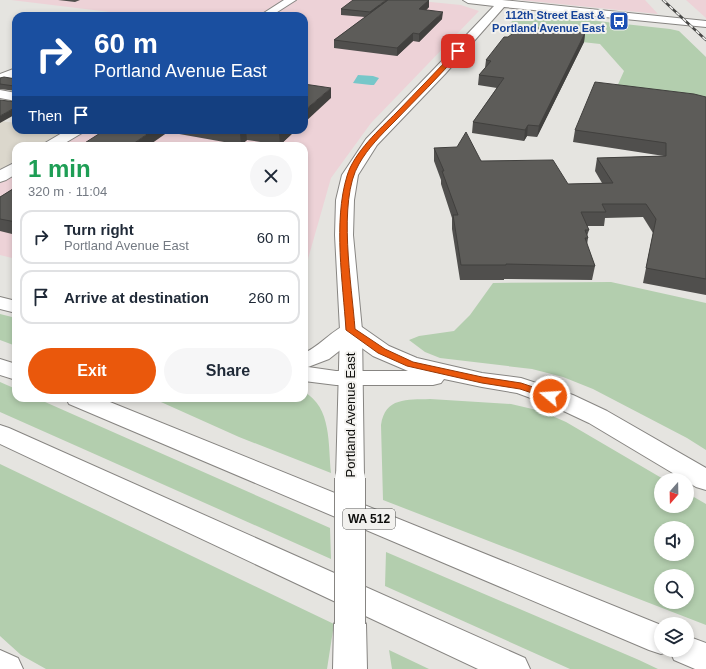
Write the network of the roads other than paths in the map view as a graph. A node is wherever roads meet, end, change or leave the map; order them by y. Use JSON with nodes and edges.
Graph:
{"nodes":[{"id":1,"x":291,"y":0,"type":"edge"},
{"id":2,"x":468,"y":0,"type":"edge"},
{"id":3,"x":502,"y":3,"type":"junction"},
{"id":4,"x":271,"y":12,"type":"edge"},
{"id":5,"x":706,"y":24,"type":"edge"},
{"id":6,"x":12,"y":74,"type":"edge"},
{"id":7,"x":0,"y":79,"type":"edge"},
{"id":8,"x":0,"y":94,"type":"edge"},
{"id":9,"x":12,"y":96,"type":"edge"},
{"id":10,"x":70,"y":134,"type":"edge"},
{"id":11,"x":57,"y":142,"type":"edge"},
{"id":12,"x":12,"y":170,"type":"edge"},
{"id":13,"x":0,"y":177,"type":"edge"},
{"id":14,"x":0,"y":302,"type":"edge"},
{"id":15,"x":12,"y":306,"type":"edge"},
{"id":16,"x":351,"y":330,"type":"junction"},
{"id":17,"x":308,"y":359,"type":"edge"},
{"id":18,"x":0,"y":366,"type":"edge"},
{"id":19,"x":12,"y":370,"type":"edge"},
{"id":20,"x":308,"y":374,"type":"edge"},
{"id":21,"x":350,"y":378,"type":"junction"},
{"id":22,"x":482,"y":380,"type":"junction"},
{"id":23,"x":88,"y":402,"type":"edge"},
{"id":24,"x":0,"y":434,"type":"edge"},
{"id":25,"x":706,"y":480,"type":"edge"},
{"id":26,"x":654,"y":637,"type":"edge"},
{"id":27,"x":694,"y":653,"type":"edge"},
{"id":28,"x":706,"y":658,"type":"edge"},
{"id":29,"x":0,"y":665,"type":"edge"},
{"id":30,"x":6,"y":669,"type":"edge"},
{"id":31,"x":350,"y":669,"type":"edge"},
{"id":32,"x":513,"y":669,"type":"edge"}],
"edges":[{"from":1,"to":4,"type":"street"},
{"from":2,"to":3,"type":"main road"},
{"from":3,"to":5,"type":"main road"},
{"from":3,"to":16,"type":"main road","name":"Portland Avenue East"},
{"from":6,"to":7,"type":"street"},
{"from":8,"to":9,"type":"street"},
{"from":10,"to":11,"type":"street"},
{"from":12,"to":13,"type":"street"},
{"from":14,"to":15,"type":"main road"},
{"from":16,"to":17,"type":"main road"},
{"from":16,"to":21,"type":"main road","name":"Portland Avenue East"},
{"from":16,"to":22,"type":"main road"},
{"from":18,"to":19,"type":"main road"},
{"from":20,"to":21,"type":"main road"},
{"from":21,"to":22,"type":"main road"},
{"from":21,"to":31,"type":"main road","name":"Portland Avenue East","bridge":true},
{"from":22,"to":25,"type":"main road"},
{"from":23,"to":26,"type":"main road","number":"WA 512"},
{"from":24,"to":32,"type":"main road"},
{"from":27,"to":28,"type":"main road"},
{"from":29,"to":30,"type":"main road"}]}
